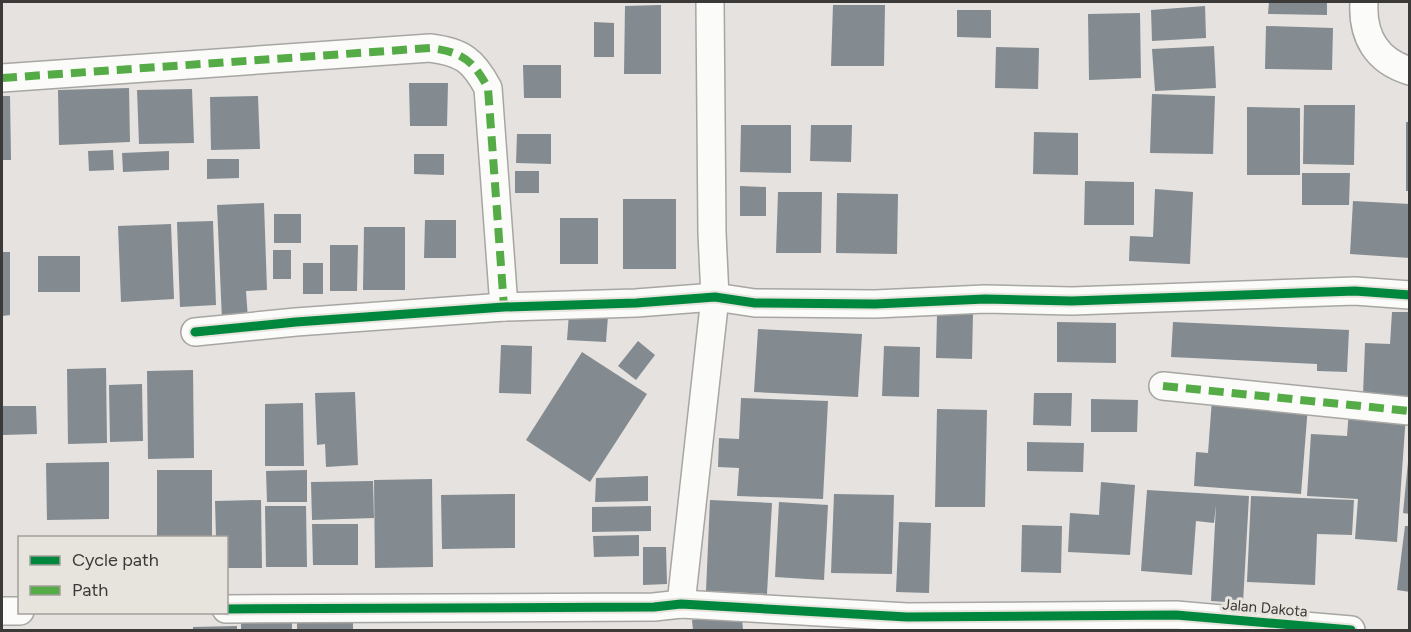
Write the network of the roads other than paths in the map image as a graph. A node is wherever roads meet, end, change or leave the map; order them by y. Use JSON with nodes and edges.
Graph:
{"nodes":[{"id":1,"x":710,"y":2,"type":"edge"},
{"id":2,"x":1364,"y":2,"type":"edge"},
{"id":3,"x":1410,"y":71,"type":"edge"},
{"id":4,"x":2,"y":78,"type":"edge"},
{"id":5,"x":1410,"y":295,"type":"edge"},
{"id":6,"x":716,"y":297,"type":"junction"},
{"id":7,"x":504,"y":308,"type":"junction"},
{"id":8,"x":195,"y":332,"type":"dead end"},
{"id":9,"x":1162,"y":386,"type":"dead end"},
{"id":10,"x":1410,"y":411,"type":"edge"},
{"id":11,"x":681,"y":604,"type":"junction"},
{"id":12,"x":228,"y":609,"type":"edge"},
{"id":13,"x":2,"y":611,"type":"edge"},
{"id":14,"x":18,"y":611,"type":"edge"},
{"id":15,"x":654,"y":619,"type":"edge"},
{"id":16,"x":907,"y":623,"type":"edge"},
{"id":17,"x":1307,"y":628,"type":"edge"},
{"id":18,"x":1351,"y":630,"type":"edge"}],
"edges":[{"from":1,"to":6,"type":"street"},
{"from":2,"to":3,"type":"street"},
{"from":4,"to":7,"type":"street"},
{"from":5,"to":6,"type":"street"},
{"from":6,"to":7,"type":"street"},
{"from":6,"to":11,"type":"street"},
{"from":7,"to":8,"type":"street"},
{"from":9,"to":10,"type":"street"},
{"from":11,"to":15,"type":"street","name":"Jalan Dakota"},
{"from":11,"to":16,"type":"street","name":"Jalan Dakota"},
{"from":12,"to":15,"type":"street","name":"Jalan Dakota"},
{"from":13,"to":14,"type":"street"},
{"from":16,"to":17,"type":"street","name":"Jalan Dakota"},
{"from":17,"to":18,"type":"street","name":"Jalan Dakota"}]}
